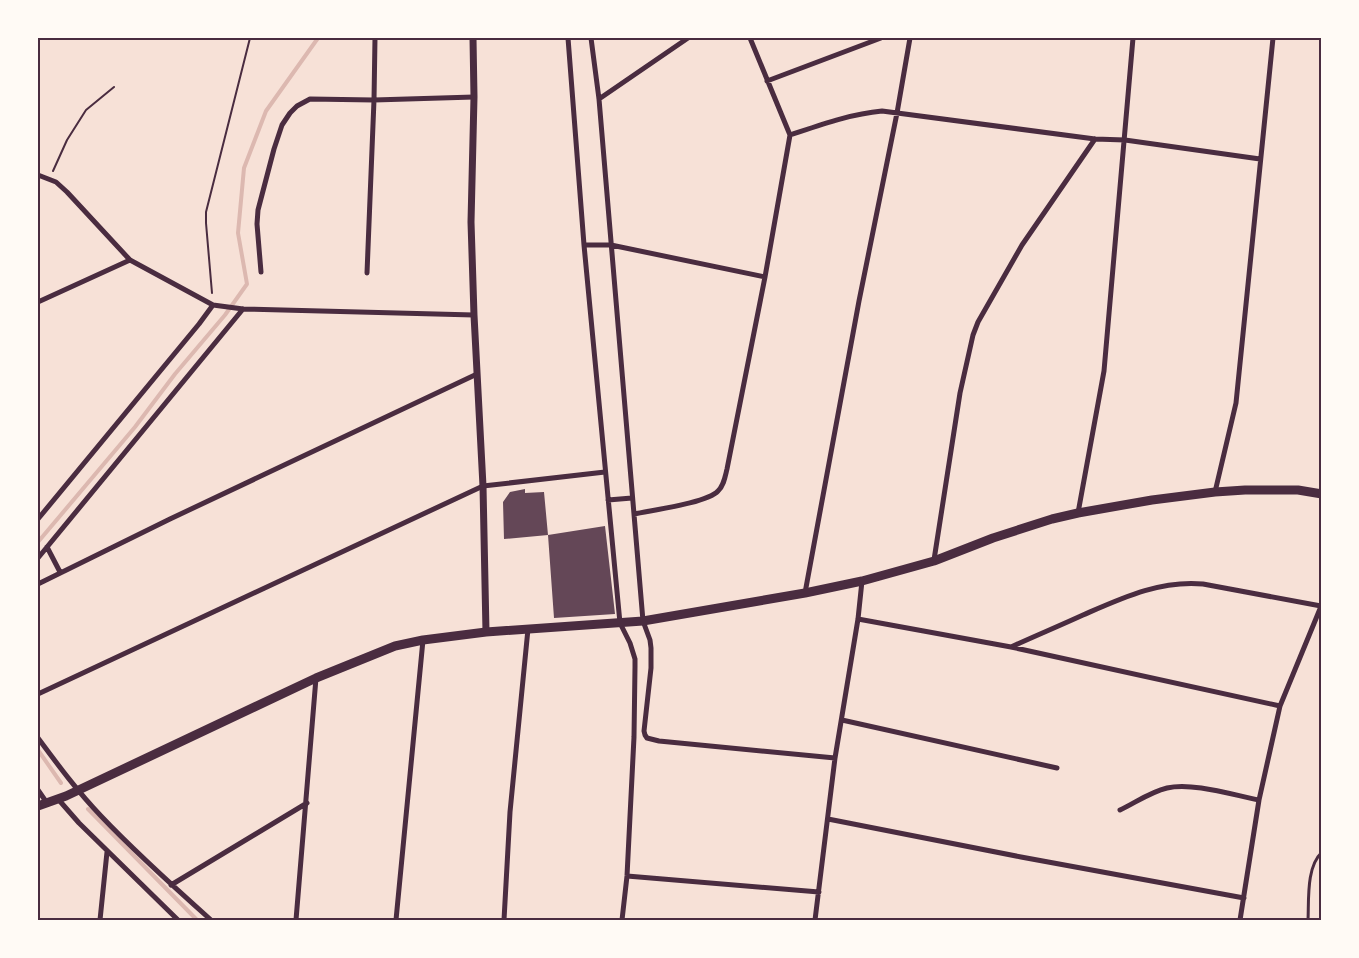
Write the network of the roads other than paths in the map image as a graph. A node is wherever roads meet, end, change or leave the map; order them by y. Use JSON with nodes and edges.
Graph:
{"nodes":[{"id":1,"x":375,"y":38,"type":"edge"},
{"id":2,"x":473,"y":38,"type":"edge"},
{"id":3,"x":568,"y":38,"type":"edge"},
{"id":4,"x":591,"y":38,"type":"edge"},
{"id":5,"x":688,"y":38,"type":"edge"},
{"id":6,"x":750,"y":38,"type":"edge"},
{"id":7,"x":881,"y":38,"type":"edge"},
{"id":8,"x":910,"y":38,"type":"edge"},
{"id":9,"x":1133,"y":38,"type":"edge"},
{"id":10,"x":1273,"y":38,"type":"edge"},
{"id":11,"x":767,"y":81,"type":"junction"},
{"id":12,"x":474,"y":97,"type":"junction"},
{"id":13,"x":599,"y":99,"type":"junction"},
{"id":14,"x":374,"y":100,"type":"junction"},
{"id":15,"x":897,"y":113,"type":"junction"},
{"id":16,"x":790,"y":135,"type":"junction"},
{"id":17,"x":1095,"y":139,"type":"junction"},
{"id":18,"x":1125,"y":140,"type":"junction"},
{"id":19,"x":1260,"y":159,"type":"junction"},
{"id":20,"x":38,"y":175,"type":"edge"},
{"id":21,"x":584,"y":245,"type":"junction"},
{"id":22,"x":611,"y":245,"type":"junction"},
{"id":23,"x":130,"y":260,"type":"junction"},
{"id":24,"x":261,"y":272,"type":"dead end"},
{"id":25,"x":367,"y":273,"type":"dead end"},
{"id":26,"x":765,"y":277,"type":"junction"},
{"id":27,"x":38,"y":302,"type":"edge"},
{"id":28,"x":216,"y":305,"type":"junction"},
{"id":29,"x":243,"y":309,"type":"junction"},
{"id":30,"x":474,"y":315,"type":"junction"},
{"id":31,"x":477,"y":374,"type":"junction"},
{"id":32,"x":605,"y":472,"type":"junction"},
{"id":33,"x":483,"y":486,"type":"junction"},
{"id":34,"x":1215,"y":492,"type":"junction"},
{"id":35,"x":1322,"y":494,"type":"edge"},
{"id":36,"x":632,"y":498,"type":"junction"},
{"id":37,"x":608,"y":500,"type":"junction"},
{"id":38,"x":1078,"y":513,"type":"junction"},
{"id":39,"x":634,"y":514,"type":"junction"},
{"id":40,"x":38,"y":519,"type":"edge"},
{"id":41,"x":47,"y":547,"type":"junction"},
{"id":42,"x":38,"y":558,"type":"edge"},
{"id":43,"x":934,"y":561,"type":"junction"},
{"id":44,"x":60,"y":572,"type":"junction"},
{"id":45,"x":862,"y":581,"type":"junction"},
{"id":46,"x":38,"y":584,"type":"edge"},
{"id":47,"x":804,"y":593,"type":"junction"},
{"id":48,"x":1321,"y":605,"type":"edge"},
{"id":49,"x":858,"y":619,"type":"junction"},
{"id":50,"x":643,"y":621,"type":"junction"},
{"id":51,"x":620,"y":623,"type":"junction"},
{"id":52,"x":528,"y":629,"type":"junction"},
{"id":53,"x":486,"y":632,"type":"junction"},
{"id":54,"x":423,"y":640,"type":"junction"},
{"id":55,"x":1011,"y":647,"type":"junction"},
{"id":56,"x":316,"y":678,"type":"junction"},
{"id":57,"x":38,"y":694,"type":"edge"},
{"id":58,"x":1280,"y":706,"type":"junction"},
{"id":59,"x":842,"y":720,"type":"junction"},
{"id":60,"x":38,"y":738,"type":"edge"},
{"id":61,"x":835,"y":758,"type":"junction"},
{"id":62,"x":1057,"y":768,"type":"dead end"},
{"id":63,"x":38,"y":790,"type":"edge"},
{"id":64,"x":70,"y":795,"type":"junction"},
{"id":65,"x":1259,"y":800,"type":"junction"},
{"id":66,"x":307,"y":803,"type":"junction"},
{"id":67,"x":42,"y":805,"type":"edge"},
{"id":68,"x":1120,"y":810,"type":"dead end"},
{"id":69,"x":828,"y":819,"type":"junction"},
{"id":70,"x":107,"y":852,"type":"junction"},
{"id":71,"x":1322,"y":852,"type":"edge"},
{"id":72,"x":627,"y":876,"type":"junction"},
{"id":73,"x":171,"y":885,"type":"junction"},
{"id":74,"x":819,"y":892,"type":"junction"},
{"id":75,"x":1245,"y":898,"type":"junction"},
{"id":76,"x":100,"y":921,"type":"edge"},
{"id":77,"x":178,"y":921,"type":"edge"},
{"id":78,"x":211,"y":921,"type":"edge"},
{"id":79,"x":296,"y":921,"type":"edge"},
{"id":80,"x":396,"y":921,"type":"edge"},
{"id":81,"x":504,"y":921,"type":"edge"},
{"id":82,"x":622,"y":921,"type":"edge"},
{"id":83,"x":815,"y":921,"type":"edge"},
{"id":84,"x":1240,"y":921,"type":"edge"},
{"id":85,"x":1308,"y":921,"type":"edge"}],
"edges":[{"from":1,"to":14,"type":"street"},
{"from":2,"to":12,"type":"street"},
{"from":3,"to":21,"type":"street"},
{"from":4,"to":13,"type":"street"},
{"from":5,"to":13,"type":"street"},
{"from":6,"to":11,"type":"street"},
{"from":7,"to":11,"type":"street"},
{"from":8,"to":15,"type":"street"},
{"from":9,"to":18,"type":"street"},
{"from":10,"to":19,"type":"street"},
{"from":11,"to":16,"type":"street"},
{"from":12,"to":14,"type":"street"},
{"from":12,"to":30,"type":"street"},
{"from":13,"to":22,"type":"street"},
{"from":14,"to":24,"type":"street"},
{"from":14,"to":25,"type":"street"},
{"from":15,"to":16,"type":"street"},
{"from":15,"to":17,"type":"street"},
{"from":15,"to":47,"type":"street"},
{"from":16,"to":26,"type":"street"},
{"from":17,"to":18,"type":"street"},
{"from":17,"to":43,"type":"street"},
{"from":18,"to":19,"type":"street"},
{"from":18,"to":38,"type":"street"},
{"from":19,"to":34,"type":"street"},
{"from":20,"to":23,"type":"street"},
{"from":21,"to":22,"type":"street"},
{"from":21,"to":32,"type":"street"},
{"from":22,"to":26,"type":"street"},
{"from":22,"to":36,"type":"street"},
{"from":23,"to":27,"type":"street"},
{"from":23,"to":28,"type":"street"},
{"from":26,"to":39,"type":"street"},
{"from":28,"to":29,"type":"street"},
{"from":28,"to":40,"type":"street"},
{"from":29,"to":30,"type":"street"},
{"from":29,"to":41,"type":"street"},
{"from":30,"to":31,"type":"street"},
{"from":31,"to":33,"type":"street"},
{"from":31,"to":44,"type":"street"},
{"from":32,"to":33,"type":"street"},
{"from":32,"to":37,"type":"street"},
{"from":33,"to":53,"type":"street"},
{"from":33,"to":57,"type":"street"},
{"from":34,"to":35,"type":"main road"},
{"from":34,"to":38,"type":"main road"},
{"from":36,"to":37,"type":"street"},
{"from":36,"to":39,"type":"street"},
{"from":37,"to":51,"type":"street"},
{"from":38,"to":43,"type":"main road"},
{"from":39,"to":50,"type":"street"},
{"from":41,"to":42,"type":"street"},
{"from":41,"to":44,"type":"street"},
{"from":43,"to":45,"type":"main road"},
{"from":44,"to":46,"type":"street"},
{"from":45,"to":47,"type":"main road"},
{"from":45,"to":49,"type":"street"},
{"from":47,"to":50,"type":"main road"},
{"from":48,"to":55,"type":"street"},
{"from":48,"to":58,"type":"street"},
{"from":49,"to":55,"type":"street"},
{"from":49,"to":59,"type":"street"},
{"from":50,"to":51,"type":"main road"},
{"from":50,"to":61,"type":"street"},
{"from":51,"to":52,"type":"main road"},
{"from":51,"to":72,"type":"street"},
{"from":52,"to":53,"type":"main road"},
{"from":52,"to":81,"type":"street"},
{"from":53,"to":54,"type":"main road"},
{"from":54,"to":56,"type":"main road"},
{"from":54,"to":80,"type":"street"},
{"from":55,"to":58,"type":"street"},
{"from":56,"to":64,"type":"main road"},
{"from":56,"to":66,"type":"street"},
{"from":58,"to":65,"type":"street"},
{"from":59,"to":61,"type":"street"},
{"from":59,"to":62,"type":"street"},
{"from":60,"to":64,"type":"street"},
{"from":61,"to":69,"type":"street"},
{"from":63,"to":67,"type":"street"},
{"from":64,"to":67,"type":"main road"},
{"from":64,"to":70,"type":"street"},
{"from":64,"to":73,"type":"street"},
{"from":65,"to":68,"type":"street"},
{"from":65,"to":75,"type":"street"},
{"from":66,"to":73,"type":"street"},
{"from":66,"to":79,"type":"street"},
{"from":69,"to":74,"type":"street"},
{"from":69,"to":75,"type":"street"},
{"from":70,"to":76,"type":"street"},
{"from":70,"to":77,"type":"street"},
{"from":71,"to":85,"type":"lane"},
{"from":72,"to":74,"type":"street"},
{"from":72,"to":82,"type":"street"},
{"from":73,"to":78,"type":"street"},
{"from":74,"to":83,"type":"street"},
{"from":75,"to":84,"type":"street"}]}
